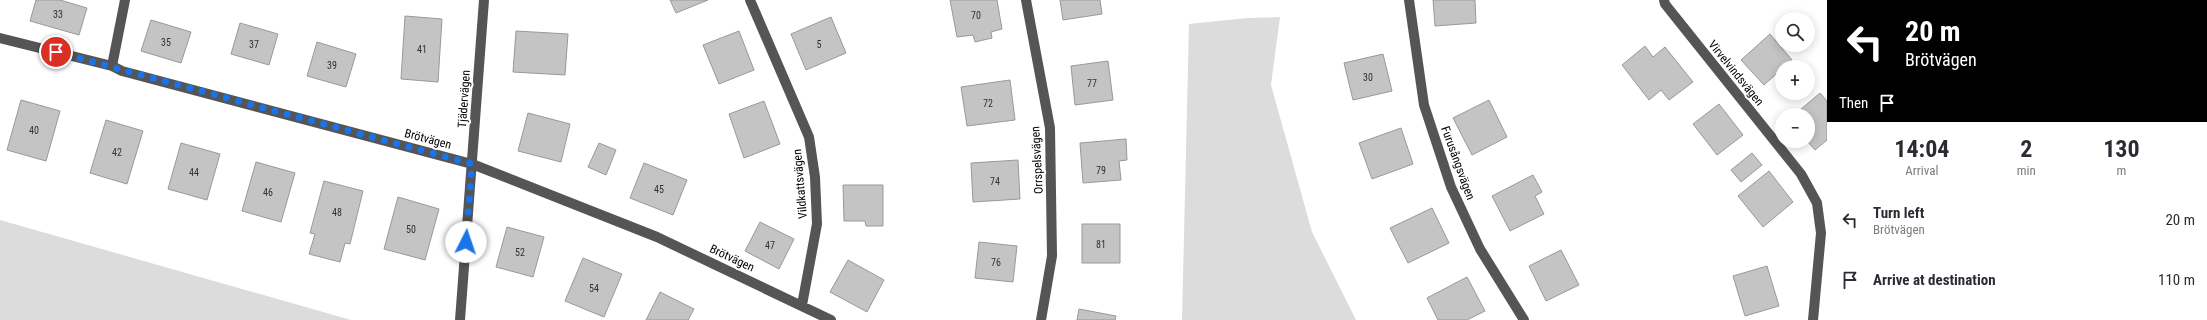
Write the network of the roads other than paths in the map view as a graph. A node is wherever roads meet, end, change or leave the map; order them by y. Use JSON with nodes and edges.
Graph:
{"nodes":[{"id":1,"x":125,"y":0,"type":"edge"},
{"id":2,"x":484,"y":0,"type":"edge"},
{"id":3,"x":750,"y":0,"type":"edge"},
{"id":4,"x":1026,"y":0,"type":"edge"},
{"id":5,"x":1409,"y":0,"type":"edge"},
{"id":6,"x":1664,"y":0,"type":"edge"},
{"id":7,"x":0,"y":38,"type":"edge"},
{"id":8,"x":112,"y":66,"type":"junction"},
{"id":9,"x":472,"y":164,"type":"junction"},
{"id":10,"x":802,"y":305,"type":"junction"},
{"id":11,"x":460,"y":320,"type":"edge"},
{"id":12,"x":831,"y":320,"type":"edge"},
{"id":13,"x":1041,"y":320,"type":"edge"},
{"id":14,"x":1524,"y":320,"type":"edge"},
{"id":15,"x":1813,"y":320,"type":"edge"}],
"edges":[{"from":1,"to":8,"type":"street"},
{"from":2,"to":9,"type":"street","name":"Tjädervägen"},
{"from":3,"to":10,"type":"street","name":"Vildkattsvägen"},
{"from":4,"to":13,"type":"street","name":"Orrspelsvägen"},
{"from":5,"to":14,"type":"street","name":"Furusångsvägen"},
{"from":6,"to":15,"type":"street","name":"Virvelvindsvägen"},
{"from":7,"to":8,"type":"street","name":"Brötvägen"},
{"from":8,"to":9,"type":"street","name":"Brötvägen"},
{"from":9,"to":10,"type":"street","name":"Brötvägen"},
{"from":9,"to":11,"type":"street","name":"Tjädervägen"},
{"from":10,"to":12,"type":"street","name":"Brötvägen"}]}
